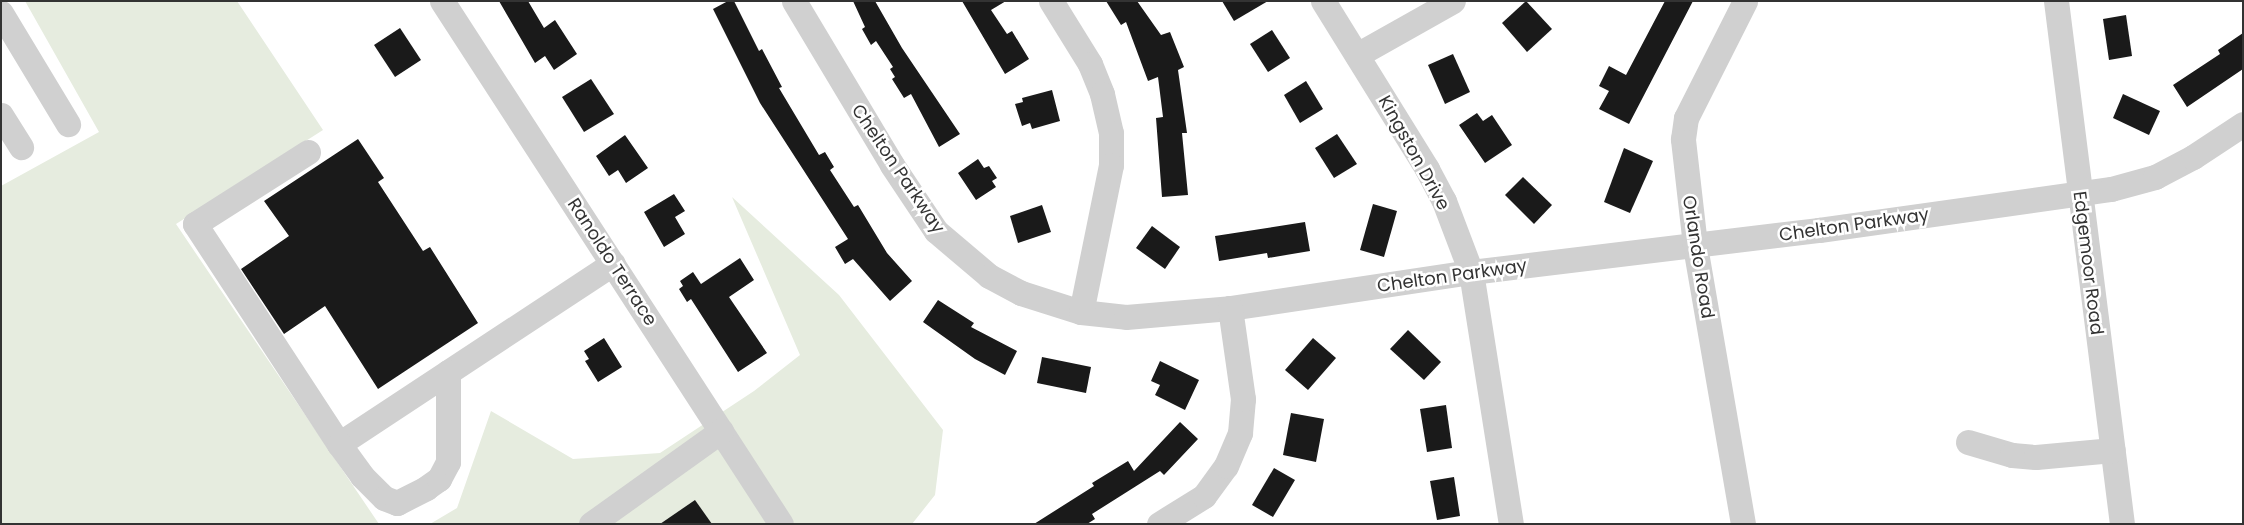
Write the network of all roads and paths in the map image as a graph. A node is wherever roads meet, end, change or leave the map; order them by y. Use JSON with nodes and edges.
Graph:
{"nodes":[{"id":1,"x":442,"y":1,"type":"edge"},
{"id":2,"x":794,"y":1,"type":"edge"},
{"id":3,"x":1051,"y":1,"type":"edge"},
{"id":4,"x":1323,"y":1,"type":"edge"},
{"id":5,"x":1453,"y":1,"type":"edge"},
{"id":6,"x":1745,"y":1,"type":"edge"},
{"id":7,"x":2056,"y":1,"type":"edge"},
{"id":8,"x":1,"y":13,"type":"edge"},
{"id":9,"x":1358,"y":54,"type":"junction"},
{"id":10,"x":1,"y":115,"type":"edge"},
{"id":11,"x":68,"y":124,"type":"dead end"},
{"id":12,"x":2243,"y":124,"type":"edge"},
{"id":13,"x":21,"y":147,"type":"dead end"},
{"id":14,"x":308,"y":152,"type":"dead end"},
{"id":15,"x":2079,"y":194,"type":"junction"},
{"id":16,"x":1695,"y":246,"type":"junction"},
{"id":17,"x":613,"y":263,"type":"junction"},
{"id":18,"x":1471,"y":272,"type":"junction"},
{"id":19,"x":1230,"y":308,"type":"junction"},
{"id":20,"x":1081,"y":312,"type":"junction"},
{"id":21,"x":448,"y":372,"type":"junction"},
{"id":22,"x":721,"y":431,"type":"junction"},
{"id":23,"x":1968,"y":442,"type":"dead end"},
{"id":24,"x":339,"y":444,"type":"junction"},
{"id":25,"x":2113,"y":450,"type":"junction"},
{"id":26,"x":591,"y":524,"type":"edge"},
{"id":27,"x":781,"y":524,"type":"edge"},
{"id":28,"x":1159,"y":524,"type":"edge"},
{"id":29,"x":1511,"y":524,"type":"edge"},
{"id":30,"x":1743,"y":524,"type":"edge"},
{"id":31,"x":2122,"y":524,"type":"edge"}],
"edges":[{"from":1,"to":17,"type":"street","name":"Ranoldo Terrace"},
{"from":2,"to":20,"type":"street","name":"Chelton Parkway"},
{"from":3,"to":20,"type":"street"},
{"from":4,"to":9,"type":"street","name":"Kingston Drive"},
{"from":5,"to":9,"type":"street"},
{"from":6,"to":16,"type":"street","name":"Orlando Road"},
{"from":7,"to":15,"type":"street","name":"Edgemoor Road"},
{"from":8,"to":11,"type":"street"},
{"from":9,"to":18,"type":"street","name":"Kingston Drive"},
{"from":10,"to":13,"type":"street"},
{"from":12,"to":15,"type":"street","name":"Chelton Parkway"},
{"from":14,"to":24,"type":"street"},
{"from":15,"to":16,"type":"street","name":"Chelton Parkway"},
{"from":15,"to":25,"type":"street","name":"Edgemoor Road"},
{"from":16,"to":18,"type":"street","name":"Chelton Parkway"},
{"from":16,"to":30,"type":"street","name":"Orlando Road"},
{"from":17,"to":21,"type":"street"},
{"from":17,"to":22,"type":"street","name":"Ranoldo Terrace"},
{"from":18,"to":19,"type":"street","name":"Chelton Parkway"},
{"from":18,"to":29,"type":"street","name":"Kingston Drive"},
{"from":19,"to":20,"type":"street","name":"Chelton Parkway"},
{"from":19,"to":28,"type":"street"},
{"from":21,"to":24,"type":"street"},
{"from":21,"to":24,"type":"street"},
{"from":22,"to":26,"type":"street"},
{"from":22,"to":27,"type":"street","name":"Ranoldo Terrace"},
{"from":23,"to":25,"type":"street"},
{"from":25,"to":31,"type":"street","name":"Edgemoor Road"}]}
